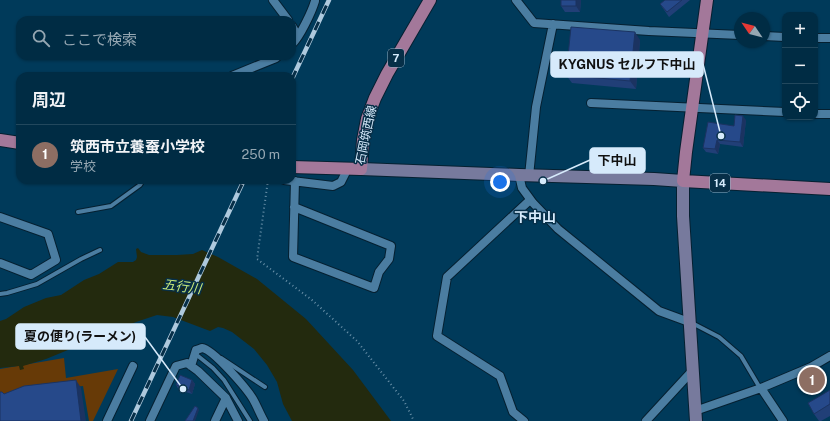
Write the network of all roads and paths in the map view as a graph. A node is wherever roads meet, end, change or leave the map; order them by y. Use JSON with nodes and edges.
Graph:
{"nodes":[{"id":1,"x":273,"y":0,"type":"edge"},
{"id":2,"x":315,"y":0,"type":"edge"},
{"id":3,"x":430,"y":0,"type":"edge"},
{"id":4,"x":516,"y":0,"type":"edge"},
{"id":5,"x":707,"y":0,"type":"edge"},
{"id":6,"x":285,"y":16,"type":"edge"},
{"id":7,"x":553,"y":24,"type":"junction"},
{"id":8,"x":296,"y":33,"type":"edge"},
{"id":9,"x":703,"y":33,"type":"junction"},
{"id":10,"x":734,"y":35,"type":"edge"},
{"id":11,"x":298,"y":36,"type":"junction"},
{"id":12,"x":770,"y":36,"type":"edge"},
{"id":13,"x":782,"y":37,"type":"edge"},
{"id":14,"x":818,"y":38,"type":"edge"},
{"id":15,"x":830,"y":38,"type":"edge"},
{"id":16,"x":296,"y":39,"type":"edge"},
{"id":17,"x":269,"y":60,"type":"edge"},
{"id":18,"x":241,"y":72,"type":"edge"},
{"id":19,"x":591,"y":103,"type":"dead end"},
{"id":20,"x":692,"y":108,"type":"junction"},
{"id":21,"x":782,"y":112,"type":"edge"},
{"id":22,"x":818,"y":114,"type":"edge"},
{"id":23,"x":830,"y":114,"type":"edge"},
{"id":24,"x":0,"y":140,"type":"edge"},
{"id":25,"x":16,"y":142,"type":"edge"},
{"id":26,"x":296,"y":166,"type":"edge"},
{"id":27,"x":348,"y":168,"type":"junction"},
{"id":28,"x":361,"y":169,"type":"junction"},
{"id":29,"x":524,"y":176,"type":"junction"},
{"id":30,"x":296,"y":181,"type":"edge"},
{"id":31,"x":683,"y":181,"type":"junction"},
{"id":32,"x":141,"y":184,"type":"edge"},
{"id":33,"x":267,"y":184,"type":"edge"},
{"id":34,"x":295,"y":184,"type":"edge"},
{"id":35,"x":830,"y":188,"type":"edge"},
{"id":36,"x":530,"y":200,"type":"junction"},
{"id":37,"x":294,"y":207,"type":"junction"},
{"id":38,"x":78,"y":212,"type":"dead end"},
{"id":39,"x":0,"y":217,"type":"edge"},
{"id":40,"x":100,"y":250,"type":"dead end"},
{"id":41,"x":0,"y":263,"type":"edge"},
{"id":42,"x":0,"y":294,"type":"edge"},
{"id":43,"x":689,"y":322,"type":"junction"},
{"id":44,"x":210,"y":353,"type":"junction"},
{"id":45,"x":198,"y":356,"type":"dead end"},
{"id":46,"x":830,"y":356,"type":"edge"},
{"id":47,"x":133,"y":366,"type":"dead end"},
{"id":48,"x":191,"y":366,"type":"junction"},
{"id":49,"x":693,"y":370,"type":"junction"},
{"id":50,"x":265,"y":386,"type":"dead end"},
{"id":51,"x":761,"y":388,"type":"junction"},
{"id":52,"x":226,"y":398,"type":"junction"},
{"id":53,"x":696,"y":416,"type":"edge"},
{"id":54,"x":107,"y":421,"type":"edge"},
{"id":55,"x":150,"y":421,"type":"edge"},
{"id":56,"x":215,"y":421,"type":"edge"},
{"id":57,"x":238,"y":421,"type":"edge"},
{"id":58,"x":250,"y":421,"type":"edge"},
{"id":59,"x":264,"y":421,"type":"edge"},
{"id":60,"x":414,"y":421,"type":"edge"},
{"id":61,"x":524,"y":421,"type":"edge"},
{"id":62,"x":646,"y":421,"type":"edge"},
{"id":63,"x":783,"y":421,"type":"edge"}],
"edges":[{"from":1,"to":6,"type":"street"},
{"from":2,"to":11,"type":"street"},
{"from":3,"to":28,"type":"main road","name":"石岡筑西線","number":"7"},
{"from":4,"to":7,"type":"street"},
{"from":5,"to":9,"type":"main road"},
{"from":7,"to":9,"type":"street"},
{"from":7,"to":29,"type":"street"},
{"from":8,"to":11,"type":"street"},
{"from":9,"to":10,"type":"street"},
{"from":9,"to":20,"type":"main road"},
{"from":11,"to":16,"type":"street"},
{"from":12,"to":13,"type":"street"},
{"from":14,"to":15,"type":"street"},
{"from":17,"to":18,"type":"street"},
{"from":19,"to":20,"type":"street"},
{"from":20,"to":21,"type":"street"},
{"from":20,"to":31,"type":"main road"},
{"from":22,"to":23,"type":"street"},
{"from":24,"to":25,"type":"main road"},
{"from":26,"to":27,"type":"main road","name":"石岡筑西線"},
{"from":27,"to":28,"type":"main road","name":"石岡筑西線"},
{"from":27,"to":30,"type":"street"},
{"from":28,"to":29,"type":"street"},
{"from":29,"to":31,"type":"street"},
{"from":29,"to":36,"type":"street"},
{"from":31,"to":35,"type":"main road","number":"14"},
{"from":31,"to":43,"type":"street"},
{"from":32,"to":38,"type":"lane"},
{"from":33,"to":60,"type":"path"},
{"from":34,"to":37,"type":"street"},
{"from":36,"to":43,"type":"street"},
{"from":36,"to":61,"type":"street"},
{"from":37,"to":37,"type":"street"},
{"from":39,"to":41,"type":"street"},
{"from":40,"to":42,"type":"lane"},
{"from":43,"to":49,"type":"street"},
{"from":43,"to":51,"type":"lane"},
{"from":44,"to":48,"type":"street"},
{"from":44,"to":50,"type":"lane"},
{"from":44,"to":59,"type":"street"},
{"from":45,"to":58,"type":"lane"},
{"from":46,"to":51,"type":"street"},
{"from":47,"to":54,"type":"street"},
{"from":48,"to":52,"type":"street"},
{"from":48,"to":55,"type":"street"},
{"from":49,"to":53,"type":"street"},
{"from":49,"to":62,"type":"street"},
{"from":51,"to":53,"type":"street"},
{"from":51,"to":63,"type":"street"},
{"from":52,"to":56,"type":"street"},
{"from":52,"to":57,"type":"street"}]}
